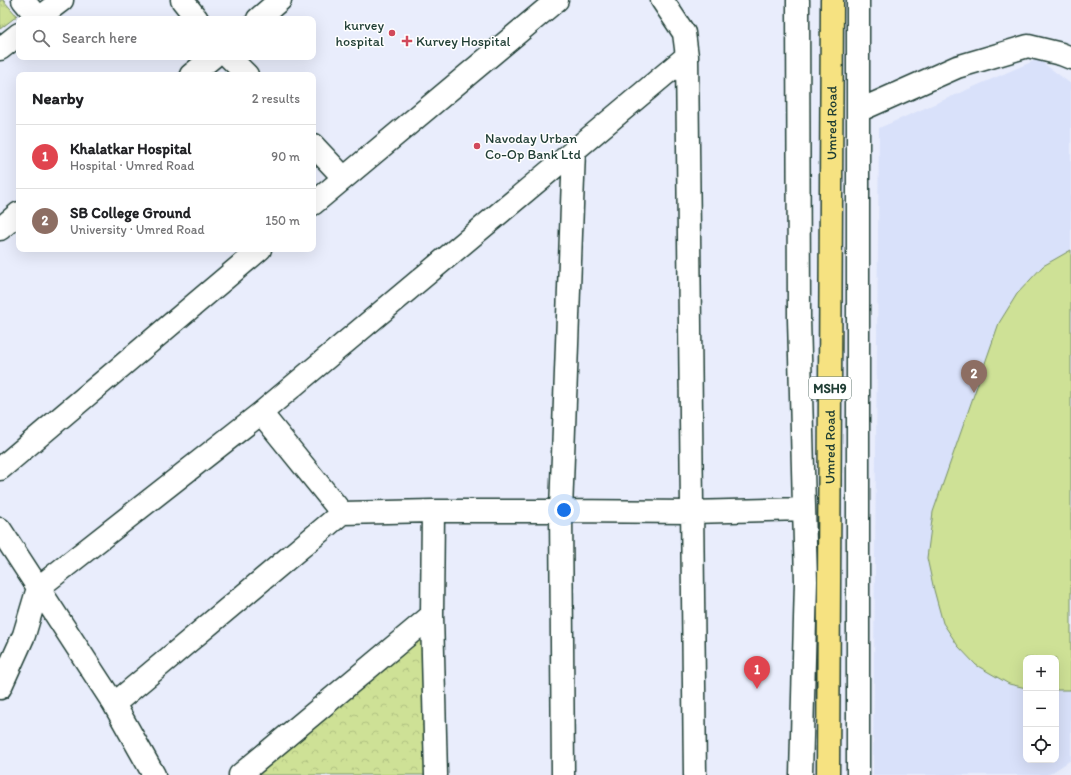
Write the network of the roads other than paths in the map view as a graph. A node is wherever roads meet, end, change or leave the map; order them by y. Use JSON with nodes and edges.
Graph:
{"nodes":[{"id":1,"x":23,"y":0,"type":"edge"},
{"id":2,"x":62,"y":0,"type":"edge"},
{"id":3,"x":182,"y":0,"type":"edge"},
{"id":4,"x":280,"y":0,"type":"edge"},
{"id":5,"x":557,"y":0,"type":"edge"},
{"id":6,"x":662,"y":0,"type":"edge"},
{"id":7,"x":798,"y":0,"type":"edge"},
{"id":8,"x":832,"y":0,"type":"edge"},
{"id":9,"x":858,"y":0,"type":"edge"},
{"id":10,"x":36,"y":16,"type":"edge"},
{"id":11,"x":42,"y":16,"type":"edge"},
{"id":12,"x":195,"y":16,"type":"edge"},
{"id":13,"x":261,"y":16,"type":"edge"},
{"id":14,"x":16,"y":36,"type":"edge"},
{"id":15,"x":0,"y":49,"type":"edge"},
{"id":16,"x":687,"y":56,"type":"junction"},
{"id":17,"x":1071,"y":58,"type":"edge"},
{"id":18,"x":209,"y":60,"type":"edge"},
{"id":19,"x":233,"y":60,"type":"edge"},
{"id":20,"x":195,"y":72,"type":"edge"},
{"id":21,"x":244,"y":72,"type":"edge"},
{"id":22,"x":858,"y":111,"type":"junction"},
{"id":23,"x":316,"y":148,"type":"edge"},
{"id":24,"x":574,"y":150,"type":"junction"},
{"id":25,"x":344,"y":178,"type":"junction"},
{"id":26,"x":316,"y":201,"type":"edge"},
{"id":27,"x":16,"y":216,"type":"edge"},
{"id":28,"x":0,"y":229,"type":"edge"},
{"id":29,"x":256,"y":252,"type":"edge"},
{"id":30,"x":261,"y":413,"type":"junction"},
{"id":31,"x":0,"y":469,"type":"edge"},
{"id":32,"x":804,"y":509,"type":"junction"},
{"id":33,"x":434,"y":511,"type":"junction"},
{"id":34,"x":561,"y":511,"type":"junction"},
{"id":35,"x":691,"y":512,"type":"junction"},
{"id":36,"x":342,"y":513,"type":"junction"},
{"id":37,"x":0,"y":529,"type":"edge"},
{"id":38,"x":38,"y":588,"type":"junction"},
{"id":39,"x":432,"y":614,"type":"junction"},
{"id":40,"x":0,"y":688,"type":"edge"},
{"id":41,"x":114,"y":704,"type":"junction"},
{"id":42,"x":154,"y":775,"type":"edge"},
{"id":43,"x":240,"y":775,"type":"edge"},
{"id":44,"x":436,"y":775,"type":"edge"},
{"id":45,"x":563,"y":775,"type":"edge"},
{"id":46,"x":695,"y":775,"type":"edge"},
{"id":47,"x":801,"y":775,"type":"edge"},
{"id":48,"x":828,"y":775,"type":"edge"},
{"id":49,"x":858,"y":775,"type":"edge"}],
"edges":[{"from":1,"to":10,"type":"street"},
{"from":2,"to":11,"type":"street"},
{"from":3,"to":12,"type":"street"},
{"from":4,"to":13,"type":"street"},
{"from":5,"to":25,"type":"street"},
{"from":6,"to":16,"type":"street"},
{"from":7,"to":32,"type":"street"},
{"from":8,"to":48,"type":"main road","name":"Umred Road","number":"MSH9"},
{"from":9,"to":22,"type":"street"},
{"from":14,"to":15,"type":"street"},
{"from":16,"to":24,"type":"street"},
{"from":16,"to":35,"type":"street"},
{"from":17,"to":22,"type":"street"},
{"from":18,"to":20,"type":"street"},
{"from":19,"to":21,"type":"street"},
{"from":22,"to":49,"type":"street"},
{"from":23,"to":25,"type":"street"},
{"from":24,"to":30,"type":"street"},
{"from":24,"to":34,"type":"street"},
{"from":25,"to":26,"type":"street"},
{"from":27,"to":28,"type":"street"},
{"from":29,"to":31,"type":"street"},
{"from":30,"to":36,"type":"street"},
{"from":30,"to":38,"type":"street"},
{"from":32,"to":35,"type":"street"},
{"from":32,"to":47,"type":"street"},
{"from":33,"to":34,"type":"street"},
{"from":33,"to":36,"type":"street"},
{"from":33,"to":39,"type":"street"},
{"from":34,"to":35,"type":"street"},
{"from":34,"to":45,"type":"street"},
{"from":35,"to":46,"type":"street"},
{"from":36,"to":41,"type":"street"},
{"from":37,"to":38,"type":"street"},
{"from":38,"to":40,"type":"street"},
{"from":38,"to":41,"type":"street"},
{"from":39,"to":43,"type":"street"},
{"from":39,"to":44,"type":"street"},
{"from":41,"to":42,"type":"street"}]}
